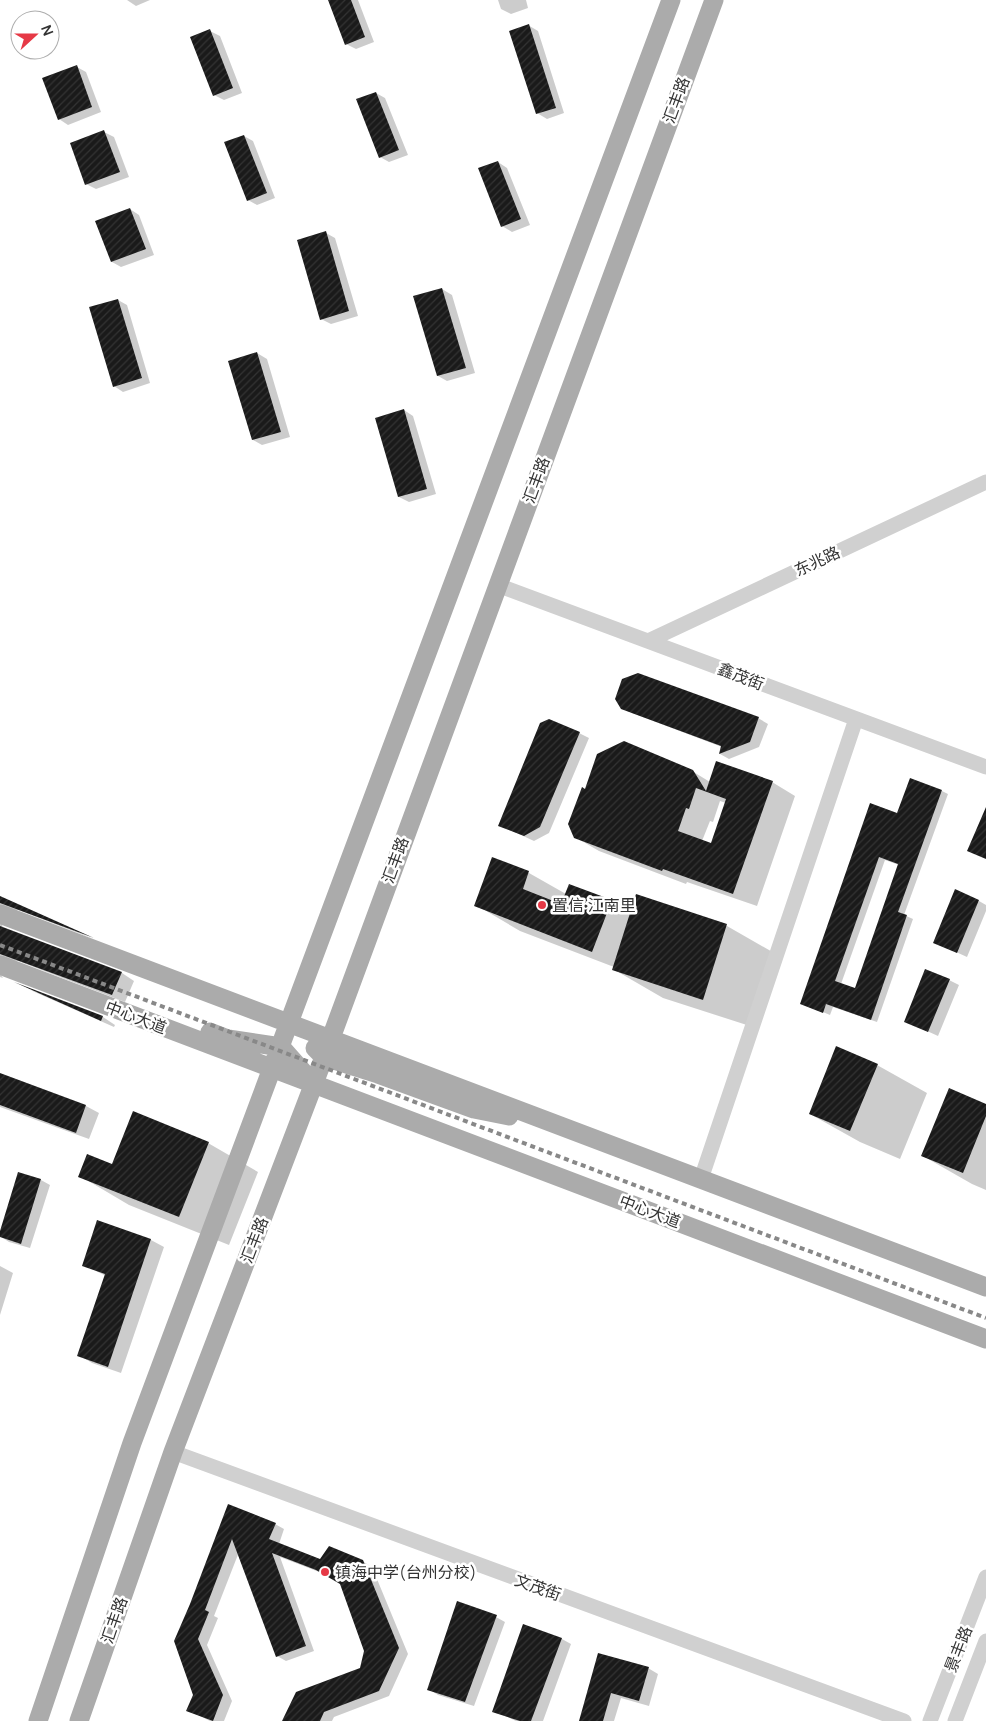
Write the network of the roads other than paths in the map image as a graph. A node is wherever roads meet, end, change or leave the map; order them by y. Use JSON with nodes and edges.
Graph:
{"nodes":[{"id":1,"x":671,"y":0,"type":"edge"},
{"id":2,"x":714,"y":0,"type":"edge"},
{"id":3,"x":986,"y":482,"type":"edge"},
{"id":4,"x":497,"y":585,"type":"junction"},
{"id":5,"x":648,"y":641,"type":"junction"},
{"id":6,"x":856,"y":719,"type":"junction"},
{"id":7,"x":986,"y":767,"type":"edge"},
{"id":8,"x":0,"y":914,"type":"edge"},
{"id":9,"x":0,"y":926,"type":"edge"},
{"id":10,"x":0,"y":952,"type":"edge"},
{"id":11,"x":0,"y":965,"type":"edge"},
{"id":12,"x":260,"y":1012,"type":"junction"},
{"id":13,"x":289,"y":1023,"type":"junction"},
{"id":14,"x":228,"y":1039,"type":"junction"},
{"id":15,"x":330,"y":1039,"type":"junction"},
{"id":16,"x":280,"y":1047,"type":"junction"},
{"id":17,"x":324,"y":1057,"type":"junction"},
{"id":18,"x":273,"y":1069,"type":"junction"},
{"id":19,"x":378,"y":1074,"type":"junction"},
{"id":20,"x":313,"y":1084,"type":"junction"},
{"id":21,"x":371,"y":1105,"type":"junction"},
{"id":22,"x":564,"y":1127,"type":"junction"},
{"id":23,"x":701,"y":1179,"type":"junction"},
{"id":24,"x":986,"y":1287,"type":"edge"},
{"id":25,"x":986,"y":1339,"type":"edge"},
{"id":26,"x":173,"y":1452,"type":"junction"},
{"id":27,"x":986,"y":1578,"type":"edge"},
{"id":28,"x":986,"y":1641,"type":"edge"},
{"id":29,"x":38,"y":1721,"type":"edge"},
{"id":30,"x":79,"y":1721,"type":"edge"},
{"id":31,"x":904,"y":1721,"type":"edge"},
{"id":32,"x":930,"y":1721,"type":"edge"},
{"id":33,"x":954,"y":1721,"type":"edge"}],
"edges":[{"from":1,"to":13,"type":"main road"},
{"from":2,"to":4,"type":"main road","name":"汇丰路"},
{"from":3,"to":5,"type":"street","name":"东兆路"},
{"from":4,"to":5,"type":"street","name":"鑫茂街"},
{"from":4,"to":15,"type":"main road","name":"汇丰路"},
{"from":5,"to":6,"type":"street","name":"鑫茂街"},
{"from":6,"to":7,"type":"street","name":"鑫茂街"},
{"from":6,"to":23,"type":"street"},
{"from":8,"to":12,"type":"main road"},
{"from":9,"to":12,"type":"main road"},
{"from":10,"to":14,"type":"main road","name":"中心大道"},
{"from":11,"to":18,"type":"main road","name":"中心大道"},
{"from":12,"to":13,"type":"main road"},
{"from":13,"to":15,"type":"main road"},
{"from":13,"to":16,"type":"main road"},
{"from":13,"to":17,"type":"main road"},
{"from":14,"to":16,"type":"main road","name":"中心大道"},
{"from":14,"to":18,"type":"main road","name":"中心大道"},
{"from":15,"to":17,"type":"main road","name":"汇丰路"},
{"from":15,"to":22,"type":"main road"},
{"from":16,"to":18,"type":"main road"},
{"from":16,"to":20,"type":"main road","name":"中心大道"},
{"from":17,"to":19,"type":"main road"},
{"from":17,"to":20,"type":"main road","name":"汇丰路"},
{"from":18,"to":20,"type":"main road","name":"中心大道"},
{"from":18,"to":29,"type":"main road"},
{"from":19,"to":21,"type":"main road"},
{"from":19,"to":22,"type":"main road"},
{"from":20,"to":21,"type":"main road","name":"中心大道"},
{"from":20,"to":26,"type":"main road","name":"汇丰路"},
{"from":21,"to":25,"type":"main road","name":"中心大道"},
{"from":22,"to":23,"type":"main road"},
{"from":23,"to":24,"type":"main road"},
{"from":26,"to":30,"type":"main road","name":"汇丰路"},
{"from":26,"to":31,"type":"street","name":"文茂街"},
{"from":27,"to":32,"type":"street","name":"景丰路"},
{"from":28,"to":33,"type":"street","name":"景丰路"}]}
